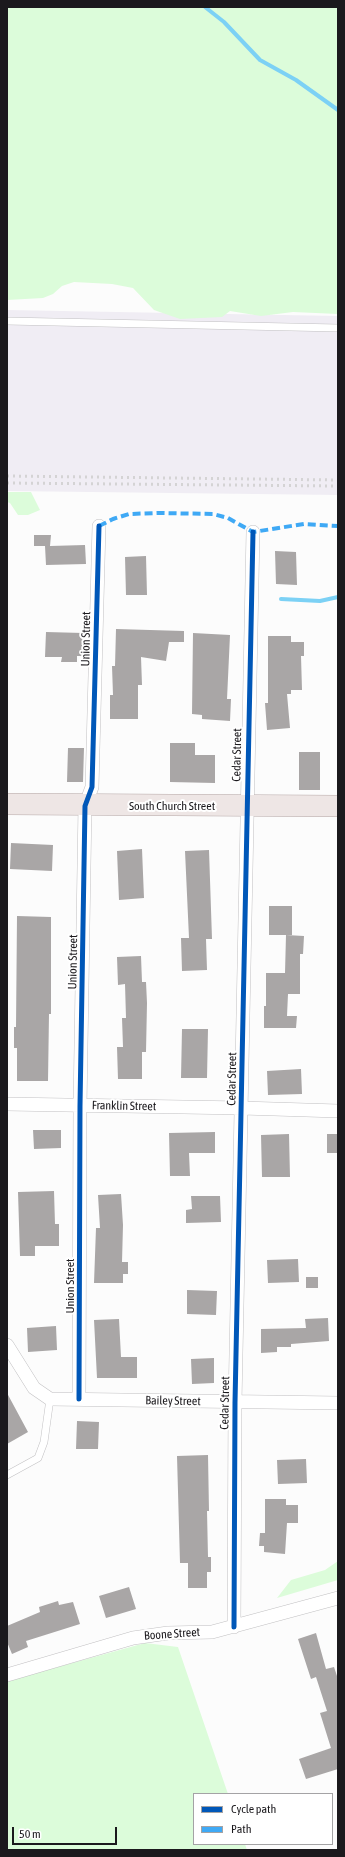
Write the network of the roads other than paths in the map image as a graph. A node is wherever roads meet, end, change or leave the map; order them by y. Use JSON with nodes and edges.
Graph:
{"nodes":[{"id":1,"x":7,"y":321,"type":"edge"},
{"id":2,"x":338,"y":328,"type":"edge"},
{"id":3,"x":99,"y":526,"type":"dead end"},
{"id":4,"x":253,"y":532,"type":"dead end"},
{"id":5,"x":7,"y":804,"type":"edge"},
{"id":6,"x":85,"y":806,"type":"junction"},
{"id":7,"x":246,"y":806,"type":"junction"},
{"id":8,"x":338,"y":806,"type":"edge"},
{"id":9,"x":7,"y":1104,"type":"edge"},
{"id":10,"x":80,"y":1106,"type":"junction"},
{"id":11,"x":242,"y":1108,"type":"junction"},
{"id":12,"x":338,"y":1111,"type":"edge"},
{"id":13,"x":7,"y":1345,"type":"edge"},
{"id":14,"x":50,"y":1399,"type":"junction"},
{"id":15,"x":79,"y":1399,"type":"junction"},
{"id":16,"x":235,"y":1402,"type":"junction"},
{"id":17,"x":338,"y":1403,"type":"edge"},
{"id":18,"x":7,"y":1476,"type":"edge"},
{"id":19,"x":338,"y":1598,"type":"edge"},
{"id":20,"x":234,"y":1627,"type":"junction"},
{"id":21,"x":7,"y":1674,"type":"edge"}],
"edges":[{"from":1,"to":2,"type":"lane"},
{"from":3,"to":6,"type":"street","name":"Union Street"},
{"from":4,"to":7,"type":"street","name":"Cedar Street"},
{"from":5,"to":6,"type":"main road","name":"South Church Street"},
{"from":6,"to":7,"type":"main road","name":"South Church Street"},
{"from":6,"to":10,"type":"street","name":"Union Street"},
{"from":7,"to":8,"type":"main road","name":"South Church Street"},
{"from":7,"to":11,"type":"street","name":"Cedar Street"},
{"from":9,"to":10,"type":"street","name":"Franklin Street"},
{"from":10,"to":11,"type":"street","name":"Franklin Street"},
{"from":10,"to":15,"type":"street","name":"Union Street"},
{"from":11,"to":12,"type":"street","name":"Franklin Street"},
{"from":11,"to":16,"type":"street","name":"Cedar Street"},
{"from":13,"to":14,"type":"street"},
{"from":14,"to":15,"type":"street","name":"Bailey Street"},
{"from":14,"to":18,"type":"lane"},
{"from":15,"to":16,"type":"street","name":"Bailey Street"},
{"from":16,"to":17,"type":"street","name":"Bailey Street"},
{"from":16,"to":20,"type":"street","name":"Cedar Street"},
{"from":19,"to":20,"type":"street","name":"Boone Street"},
{"from":20,"to":21,"type":"street","name":"Boone Street"}]}
